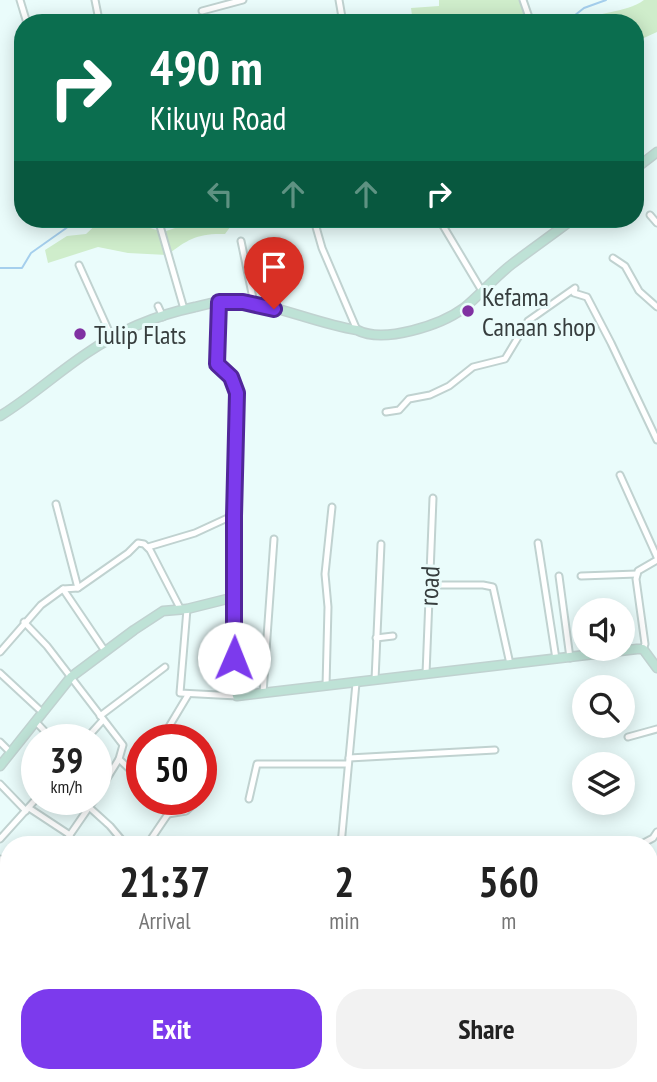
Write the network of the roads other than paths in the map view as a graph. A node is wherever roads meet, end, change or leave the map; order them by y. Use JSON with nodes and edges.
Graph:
{"nodes":[{"id":1,"x":243,"y":0,"type":"edge"},
{"id":2,"x":202,"y":11,"type":"dead end"},
{"id":3,"x":650,"y":215,"type":"dead end"},
{"id":4,"x":657,"y":223,"type":"edge"},
{"id":5,"x":161,"y":228,"type":"edge"},
{"id":6,"x":316,"y":228,"type":"edge"},
{"id":7,"x":444,"y":228,"type":"edge"},
{"id":8,"x":561,"y":228,"type":"edge"},
{"id":9,"x":241,"y":241,"type":"dead end"},
{"id":10,"x":613,"y":258,"type":"dead end"},
{"id":11,"x":79,"y":265,"type":"dead end"},
{"id":12,"x":483,"y":292,"type":"junction"},
{"id":13,"x":219,"y":302,"type":"junction"},
{"id":14,"x":255,"y":304,"type":"junction"},
{"id":15,"x":158,"y":306,"type":"dead end"},
{"id":16,"x":657,"y":307,"type":"edge"},
{"id":17,"x":184,"y":309,"type":"junction"},
{"id":18,"x":163,"y":317,"type":"junction"},
{"id":19,"x":357,"y":330,"type":"junction"},
{"id":20,"x":112,"y":338,"type":"junction"},
{"id":21,"x":386,"y":412,"type":"dead end"},
{"id":22,"x":0,"y":416,"type":"edge"},
{"id":23,"x":657,"y":440,"type":"edge"},
{"id":24,"x":620,"y":475,"type":"dead end"},
{"id":25,"x":433,"y":498,"type":"dead end"},
{"id":26,"x":56,"y":504,"type":"dead end"},
{"id":27,"x":332,"y":507,"type":"dead end"},
{"id":28,"x":234,"y":516,"type":"junction"},
{"id":29,"x":274,"y":540,"type":"dead end"},
{"id":30,"x":538,"y":543,"type":"dead end"},
{"id":31,"x":382,"y":544,"type":"dead end"},
{"id":32,"x":148,"y":547,"type":"junction"},
{"id":33,"x":657,"y":558,"type":"edge"},
{"id":34,"x":637,"y":574,"type":"junction"},
{"id":35,"x":559,"y":576,"type":"dead end"},
{"id":36,"x":581,"y":576,"type":"dead end"},
{"id":37,"x":428,"y":585,"type":"junction"},
{"id":38,"x":78,"y":588,"type":"junction"},
{"id":39,"x":64,"y":590,"type":"junction"},
{"id":40,"x":235,"y":599,"type":"junction"},
{"id":41,"x":184,"y":610,"type":"junction"},
{"id":42,"x":24,"y":622,"type":"junction"},
{"id":43,"x":393,"y":636,"type":"dead end"},
{"id":44,"x":376,"y":638,"type":"junction"},
{"id":45,"x":643,"y":649,"type":"junction"},
{"id":46,"x":105,"y":651,"type":"junction"},
{"id":47,"x":0,"y":652,"type":"edge"},
{"id":48,"x":570,"y":659,"type":"junction"},
{"id":49,"x":556,"y":660,"type":"junction"},
{"id":50,"x":510,"y":666,"type":"junction"},
{"id":51,"x":165,"y":667,"type":"dead end"},
{"id":52,"x":657,"y":668,"type":"edge"},
{"id":53,"x":0,"y":673,"type":"edge"},
{"id":54,"x":426,"y":674,"type":"junction"},
{"id":55,"x":71,"y":677,"type":"junction"},
{"id":56,"x":375,"y":680,"type":"junction"},
{"id":57,"x":356,"y":682,"type":"junction"},
{"id":58,"x":326,"y":686,"type":"junction"},
{"id":59,"x":264,"y":693,"type":"junction"},
{"id":60,"x":188,"y":695,"type":"junction"},
{"id":61,"x":237,"y":696,"type":"junction"},
{"id":62,"x":43,"y":713,"type":"junction"},
{"id":63,"x":102,"y":718,"type":"junction"},
{"id":64,"x":36,"y":722,"type":"joint"},
{"id":65,"x":97,"y":724,"type":"edge"},
{"id":66,"x":171,"y":724,"type":"edge"},
{"id":67,"x":657,"y":729,"type":"edge"},
{"id":68,"x":635,"y":735,"type":"edge"},
{"id":69,"x":0,"y":742,"type":"edge"},
{"id":70,"x":495,"y":750,"type":"dead end"},
{"id":71,"x":11,"y":753,"type":"junction"},
{"id":72,"x":119,"y":759,"type":"junction"},
{"id":73,"x":349,"y":761,"type":"junction"},
{"id":74,"x":126,"y":765,"type":"edge"},
{"id":75,"x":0,"y":766,"type":"edge"},
{"id":76,"x":112,"y":770,"type":"edge"},
{"id":77,"x":0,"y":784,"type":"edge"},
{"id":78,"x":249,"y":799,"type":"dead end"},
{"id":79,"x":21,"y":803,"type":"edge"},
{"id":80,"x":22,"y":815,"type":"edge"},
{"id":81,"x":38,"y":815,"type":"edge"},
{"id":82,"x":84,"y":815,"type":"edge"},
{"id":83,"x":98,"y":815,"type":"edge"},
{"id":84,"x":167,"y":815,"type":"edge"},
{"id":85,"x":70,"y":835,"type":"joint"},
{"id":86,"x":3,"y":836,"type":"edge"},
{"id":87,"x":119,"y":836,"type":"edge"},
{"id":88,"x":154,"y":836,"type":"edge"},
{"id":89,"x":342,"y":836,"type":"edge"}],
"edges":[{"from":1,"to":2,"type":"street"},
{"from":3,"to":4,"type":"street"},
{"from":5,"to":17,"type":"street"},
{"from":6,"to":19,"type":"street"},
{"from":7,"to":12,"type":"street"},
{"from":8,"to":12,"type":"main road"},
{"from":9,"to":14,"type":"street"},
{"from":10,"to":16,"type":"street"},
{"from":11,"to":20,"type":"street"},
{"from":12,"to":19,"type":"main road"},
{"from":13,"to":14,"type":"main road"},
{"from":13,"to":17,"type":"main road"},
{"from":13,"to":28,"type":"street"},
{"from":14,"to":19,"type":"main road"},
{"from":15,"to":18,"type":"street"},
{"from":17,"to":18,"type":"main road"},
{"from":18,"to":20,"type":"main road"},
{"from":20,"to":22,"type":"main road"},
{"from":21,"to":23,"type":"street"},
{"from":24,"to":33,"type":"street"},
{"from":25,"to":37,"type":"street","name":"road"},
{"from":26,"to":38,"type":"street"},
{"from":27,"to":58,"type":"street"},
{"from":28,"to":32,"type":"street"},
{"from":28,"to":40,"type":"street"},
{"from":29,"to":59,"type":"street"},
{"from":30,"to":49,"type":"street"},
{"from":31,"to":44,"type":"street"},
{"from":32,"to":38,"type":"street"},
{"from":32,"to":41,"type":"street"},
{"from":33,"to":34,"type":"street"},
{"from":34,"to":36,"type":"street"},
{"from":34,"to":45,"type":"street"},
{"from":35,"to":48,"type":"street"},
{"from":37,"to":50,"type":"street"},
{"from":37,"to":54,"type":"street","name":"road"},
{"from":38,"to":39,"type":"street"},
{"from":39,"to":42,"type":"street"},
{"from":39,"to":46,"type":"street"},
{"from":40,"to":41,"type":"main road"},
{"from":40,"to":61,"type":"main road"},
{"from":41,"to":46,"type":"main road"},
{"from":41,"to":60,"type":"street"},
{"from":42,"to":47,"type":"street"},
{"from":42,"to":55,"type":"street"},
{"from":43,"to":44,"type":"street"},
{"from":44,"to":56,"type":"street"},
{"from":45,"to":48,"type":"main road"},
{"from":45,"to":52,"type":"main road"},
{"from":46,"to":55,"type":"main road"},
{"from":48,"to":49,"type":"main road"},
{"from":49,"to":50,"type":"main road"},
{"from":50,"to":54,"type":"main road"},
{"from":51,"to":63,"type":"street"},
{"from":53,"to":62,"type":"street"},
{"from":54,"to":56,"type":"main road"},
{"from":55,"to":62,"type":"main road"},
{"from":55,"to":63,"type":"street"},
{"from":56,"to":57,"type":"main road"},
{"from":57,"to":58,"type":"main road"},
{"from":57,"to":73,"type":"street"},
{"from":58,"to":59,"type":"main road"},
{"from":59,"to":61,"type":"main road"},
{"from":60,"to":61,"type":"street"},
{"from":60,"to":66,"type":"street"},
{"from":62,"to":64,"type":"main road"},
{"from":63,"to":65,"type":"street"},
{"from":63,"to":72,"type":"street"},
{"from":64,"to":71,"type":"main road"},
{"from":67,"to":68,"type":"street"},
{"from":69,"to":71,"type":"street"},
{"from":70,"to":73,"type":"street"},
{"from":71,"to":75,"type":"main road"},
{"from":72,"to":74,"type":"street"},
{"from":72,"to":76,"type":"street"},
{"from":73,"to":78,"type":"street"},
{"from":73,"to":89,"type":"street"},
{"from":77,"to":79,"type":"street"},
{"from":80,"to":86,"type":"street"},
{"from":81,"to":85,"type":"street"},
{"from":82,"to":85,"type":"street"},
{"from":83,"to":87,"type":"street"},
{"from":84,"to":88,"type":"street"}]}
